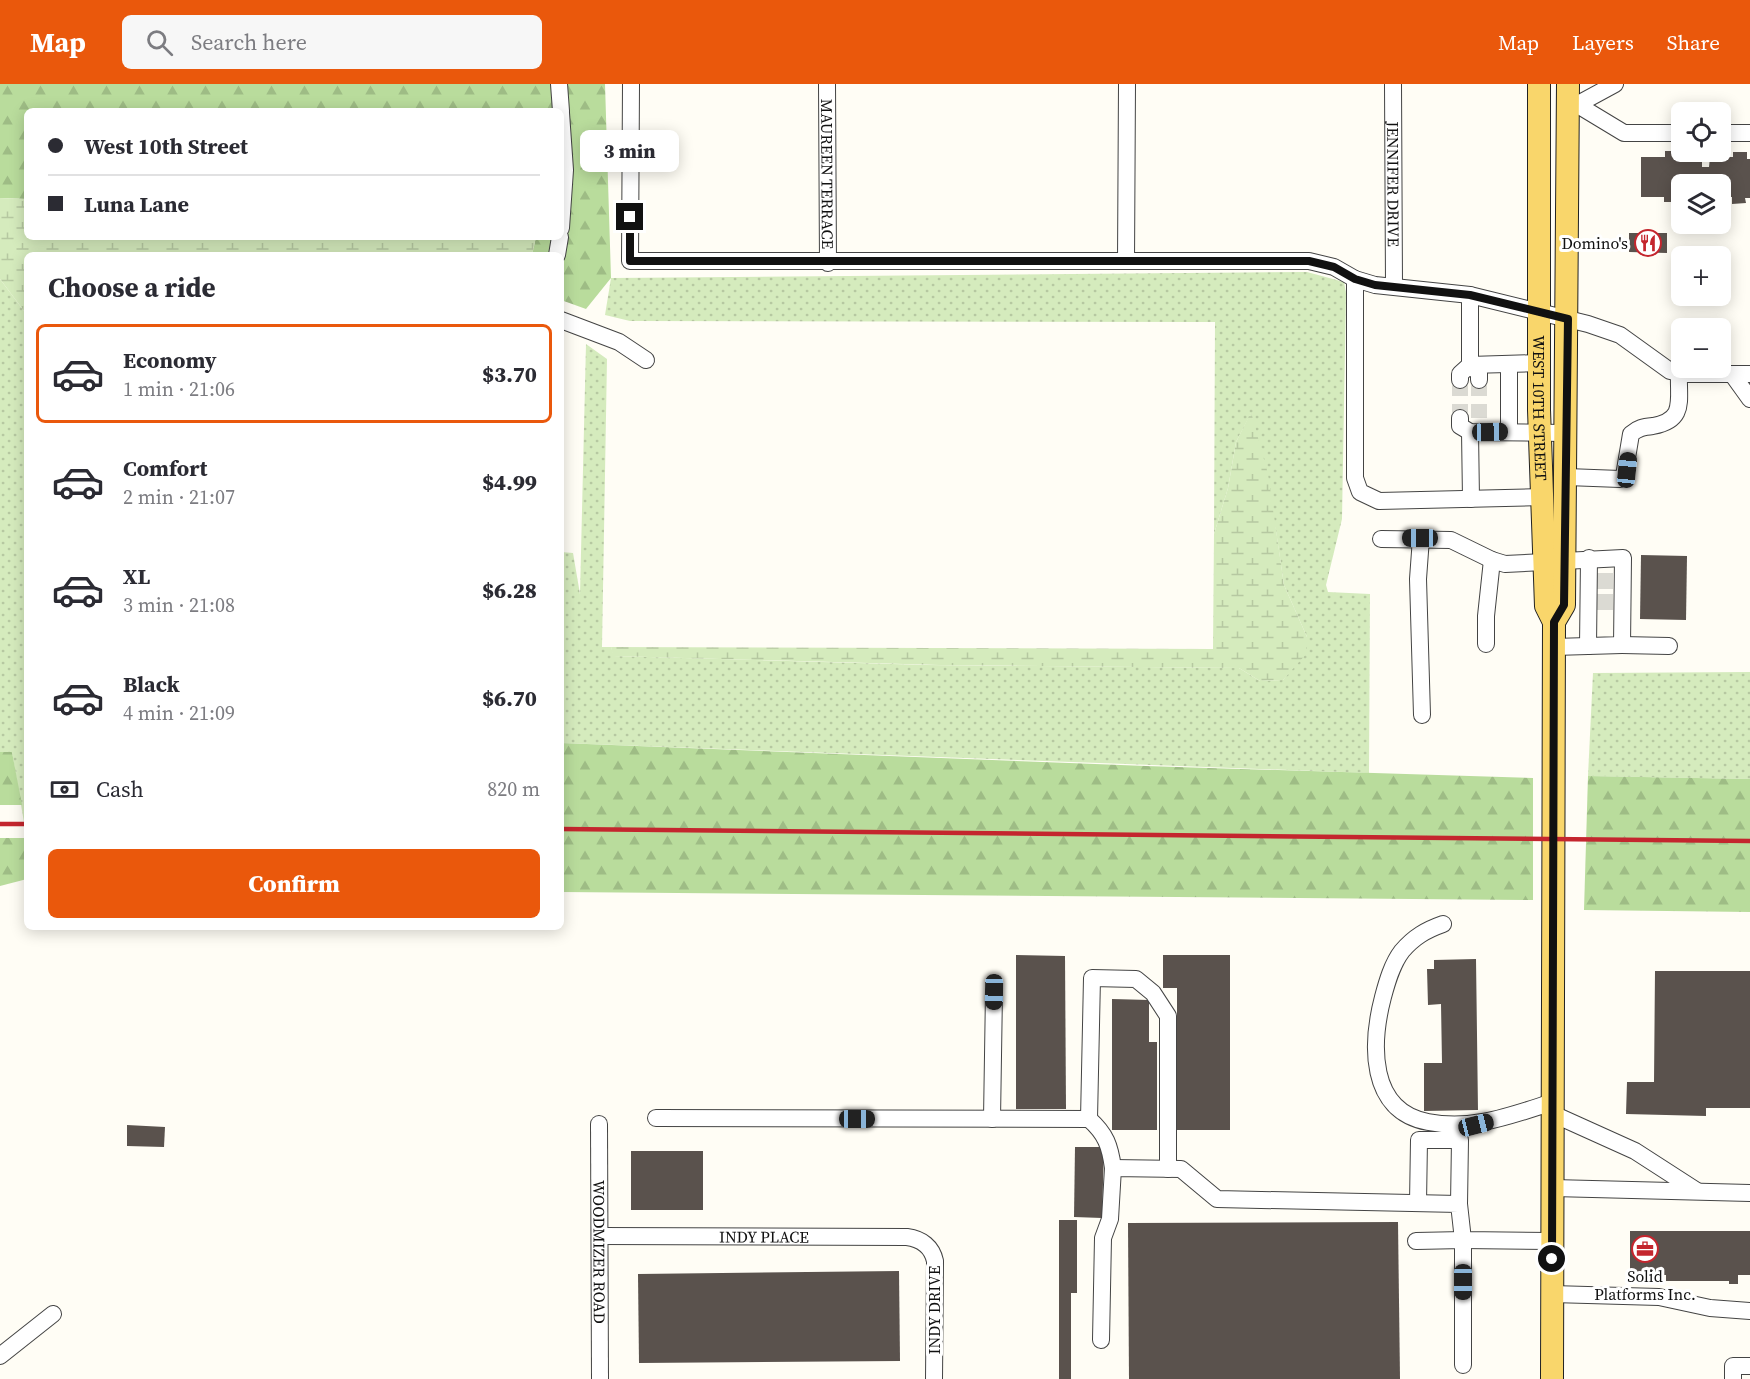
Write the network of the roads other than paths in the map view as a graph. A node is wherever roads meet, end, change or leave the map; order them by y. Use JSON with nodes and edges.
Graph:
{"nodes":[{"id":1,"x":559,"y":84,"type":"edge"},
{"id":2,"x":631,"y":84,"type":"edge"},
{"id":3,"x":827,"y":84,"type":"edge"},
{"id":4,"x":1127,"y":84,"type":"edge"},
{"id":5,"x":1393,"y":84,"type":"edge"},
{"id":6,"x":1539,"y":84,"type":"edge"},
{"id":7,"x":1615,"y":84,"type":"edge"},
{"id":8,"x":1571,"y":98,"type":"edge"},
{"id":9,"x":561,"y":108,"type":"edge"},
{"id":10,"x":1671,"y":133,"type":"edge"},
{"id":11,"x":1731,"y":133,"type":"edge"},
{"id":12,"x":1750,"y":133,"type":"edge"},
{"id":13,"x":564,"y":156,"type":"edge"},
{"id":14,"x":564,"y":184,"type":"edge"},
{"id":15,"x":1126,"y":261,"type":"junction"},
{"id":16,"x":828,"y":263,"type":"junction"},
{"id":17,"x":1355,"y":279,"type":"junction"},
{"id":18,"x":1394,"y":286,"type":"junction"},
{"id":19,"x":1470,"y":295,"type":"junction"},
{"id":20,"x":1554,"y":315,"type":"junction"},
{"id":21,"x":564,"y":321,"type":"edge"},
{"id":22,"x":646,"y":360,"type":"dead end"},
{"id":23,"x":1539,"y":363,"type":"junction"},
{"id":24,"x":1509,"y":364,"type":"junction"},
{"id":25,"x":1470,"y":365,"type":"junction"},
{"id":26,"x":1671,"y":371,"type":"edge"},
{"id":27,"x":1732,"y":374,"type":"joint"},
{"id":28,"x":1750,"y":374,"type":"edge"},
{"id":29,"x":1679,"y":378,"type":"edge"},
{"id":30,"x":1460,"y":380,"type":"tunnel mouth"},
{"id":31,"x":1479,"y":380,"type":"tunnel mouth"},
{"id":32,"x":1750,"y":399,"type":"edge"},
{"id":33,"x":1460,"y":418,"type":"dead end"},
{"id":34,"x":1475,"y":425,"type":"junction"},
{"id":35,"x":1509,"y":432,"type":"junction"},
{"id":36,"x":1540,"y":432,"type":"junction"},
{"id":37,"x":1567,"y":433,"type":"junction"},
{"id":38,"x":1567,"y":477,"type":"junction"},
{"id":39,"x":1542,"y":497,"type":"junction"},
{"id":40,"x":1471,"y":499,"type":"junction"},
{"id":41,"x":1381,"y":538,"type":"dead end"},
{"id":42,"x":1420,"y":538,"type":"junction"},
{"id":43,"x":1590,"y":558,"type":"junction"},
{"id":44,"x":1492,"y":560,"type":"junction"},
{"id":45,"x":1555,"y":561,"type":"junction"},
{"id":46,"x":1606,"y":581,"type":"junction"},
{"id":47,"x":1605,"y":602,"type":"junction"},
{"id":48,"x":1486,"y":644,"type":"dead end"},
{"id":49,"x":1622,"y":645,"type":"junction"},
{"id":50,"x":1588,"y":646,"type":"junction"},
{"id":51,"x":1670,"y":646,"type":"dead end"},
{"id":52,"x":1554,"y":647,"type":"junction"},
{"id":53,"x":1422,"y":715,"type":"dead end"},
{"id":54,"x":1443,"y":924,"type":"dead end"},
{"id":55,"x":994,"y":992,"type":"dead end"},
{"id":56,"x":1553,"y":1108,"type":"junction"},
{"id":57,"x":656,"y":1118,"type":"dead end"},
{"id":58,"x":992,"y":1119,"type":"junction"},
{"id":59,"x":1089,"y":1119,"type":"junction"},
{"id":60,"x":599,"y":1124,"type":"dead end"},
{"id":61,"x":1113,"y":1168,"type":"junction"},
{"id":62,"x":1168,"y":1169,"type":"junction"},
{"id":63,"x":1553,"y":1188,"type":"junction"},
{"id":64,"x":1697,"y":1191,"type":"junction"},
{"id":65,"x":1750,"y":1193,"type":"edge"},
{"id":66,"x":1418,"y":1203,"type":"junction"},
{"id":67,"x":1459,"y":1204,"type":"junction"},
{"id":68,"x":600,"y":1236,"type":"junction"},
{"id":69,"x":1463,"y":1240,"type":"junction"},
{"id":70,"x":1416,"y":1241,"type":"dead end"},
{"id":71,"x":1551,"y":1241,"type":"junction"},
{"id":72,"x":925,"y":1244,"type":"joint"},
{"id":73,"x":1552,"y":1294,"type":"junction"},
{"id":74,"x":1750,"y":1311,"type":"edge"},
{"id":75,"x":53,"y":1314,"type":"dead end"},
{"id":76,"x":1101,"y":1340,"type":"dead end"},
{"id":77,"x":0,"y":1356,"type":"edge"},
{"id":78,"x":1463,"y":1365,"type":"dead end"},
{"id":79,"x":1750,"y":1366,"type":"edge"},
{"id":80,"x":600,"y":1379,"type":"edge"},
{"id":81,"x":934,"y":1379,"type":"edge"},
{"id":82,"x":1552,"y":1379,"type":"edge"},
{"id":83,"x":1733,"y":1379,"type":"edge"}],
"edges":[{"from":1,"to":9,"type":"street"},
{"from":2,"to":16,"type":"street"},
{"from":3,"to":16,"type":"street","name":"MAUREEN TERRACE"},
{"from":4,"to":15,"type":"street"},
{"from":5,"to":18,"type":"street","name":"JENNIFER DRIVE"},
{"from":6,"to":20,"type":"main road","name":"WEST 10TH STREET"},
{"from":7,"to":8,"type":"street"},
{"from":8,"to":10,"type":"street"},
{"from":8,"to":20,"type":"main road","name":"WEST 10TH STREET"},
{"from":11,"to":12,"type":"street"},
{"from":13,"to":14,"type":"street"},
{"from":15,"to":16,"type":"street"},
{"from":15,"to":17,"type":"street"},
{"from":17,"to":18,"type":"street"},
{"from":17,"to":40,"type":"street"},
{"from":18,"to":19,"type":"street"},
{"from":19,"to":20,"type":"street"},
{"from":19,"to":25,"type":"street"},
{"from":20,"to":23,"type":"main road","name":"WEST 10TH STREET"},
{"from":20,"to":26,"type":"street"},
{"from":20,"to":37,"type":"main road","name":"WEST 10TH STREET"},
{"from":21,"to":22,"type":"street"},
{"from":23,"to":24,"type":"street"},
{"from":23,"to":36,"type":"main road","name":"WEST 10TH STREET"},
{"from":24,"to":25,"type":"street"},
{"from":24,"to":35,"type":"street"},
{"from":25,"to":30,"type":"street"},
{"from":25,"to":31,"type":"street"},
{"from":27,"to":28,"type":"street"},
{"from":27,"to":32,"type":"street"},
{"from":29,"to":38,"type":"street"},
{"from":33,"to":34,"type":"street"},
{"from":34,"to":35,"type":"street"},
{"from":34,"to":40,"type":"street"},
{"from":35,"to":36,"type":"street"},
{"from":36,"to":37,"type":"street"},
{"from":36,"to":39,"type":"main road","name":"WEST 10TH STREET"},
{"from":37,"to":38,"type":"main road","name":"WEST 10TH STREET"},
{"from":38,"to":45,"type":"main road","name":"WEST 10TH STREET"},
{"from":39,"to":40,"type":"street"},
{"from":39,"to":45,"type":"main road","name":"WEST 10TH STREET"},
{"from":41,"to":42,"type":"street"},
{"from":42,"to":44,"type":"street"},
{"from":42,"to":53,"type":"street"},
{"from":43,"to":45,"type":"street"},
{"from":43,"to":46,"type":"street"},
{"from":43,"to":46,"type":"street"},
{"from":44,"to":45,"type":"street"},
{"from":44,"to":48,"type":"street"},
{"from":45,"to":52,"type":"main road","name":"WEST 10TH STREET"},
{"from":46,"to":47,"type":"street"},
{"from":46,"to":47,"type":"street"},
{"from":47,"to":49,"type":"street"},
{"from":47,"to":50,"type":"street"},
{"from":49,"to":50,"type":"street"},
{"from":49,"to":51,"type":"street"},
{"from":50,"to":52,"type":"street"},
{"from":52,"to":56,"type":"main road","name":"WEST 10TH STREET"},
{"from":54,"to":56,"type":"street"},
{"from":55,"to":58,"type":"street"},
{"from":56,"to":63,"type":"main road","name":"WEST 10TH STREET"},
{"from":56,"to":64,"type":"street"},
{"from":57,"to":58,"type":"street"},
{"from":58,"to":59,"type":"street"},
{"from":59,"to":61,"type":"street"},
{"from":59,"to":62,"type":"street"},
{"from":60,"to":68,"type":"street","name":"WOODMIZER ROAD"},
{"from":61,"to":62,"type":"street"},
{"from":61,"to":76,"type":"street"},
{"from":62,"to":66,"type":"street"},
{"from":63,"to":64,"type":"street"},
{"from":63,"to":71,"type":"main road","name":"WEST 10TH STREET"},
{"from":64,"to":65,"type":"street"},
{"from":66,"to":67,"type":"street"},
{"from":66,"to":67,"type":"street"},
{"from":67,"to":69,"type":"street"},
{"from":68,"to":72,"type":"street","name":"INDY PLACE"},
{"from":68,"to":80,"type":"street","name":"WOODMIZER ROAD"},
{"from":69,"to":70,"type":"street"},
{"from":69,"to":71,"type":"street"},
{"from":69,"to":78,"type":"street"},
{"from":71,"to":73,"type":"main road","name":"WEST 10TH STREET"},
{"from":72,"to":81,"type":"street","name":"INDY DRIVE"},
{"from":73,"to":74,"type":"street"},
{"from":73,"to":82,"type":"main road","name":"WEST 10TH STREET"},
{"from":75,"to":77,"type":"street"},
{"from":79,"to":83,"type":"street"}]}
